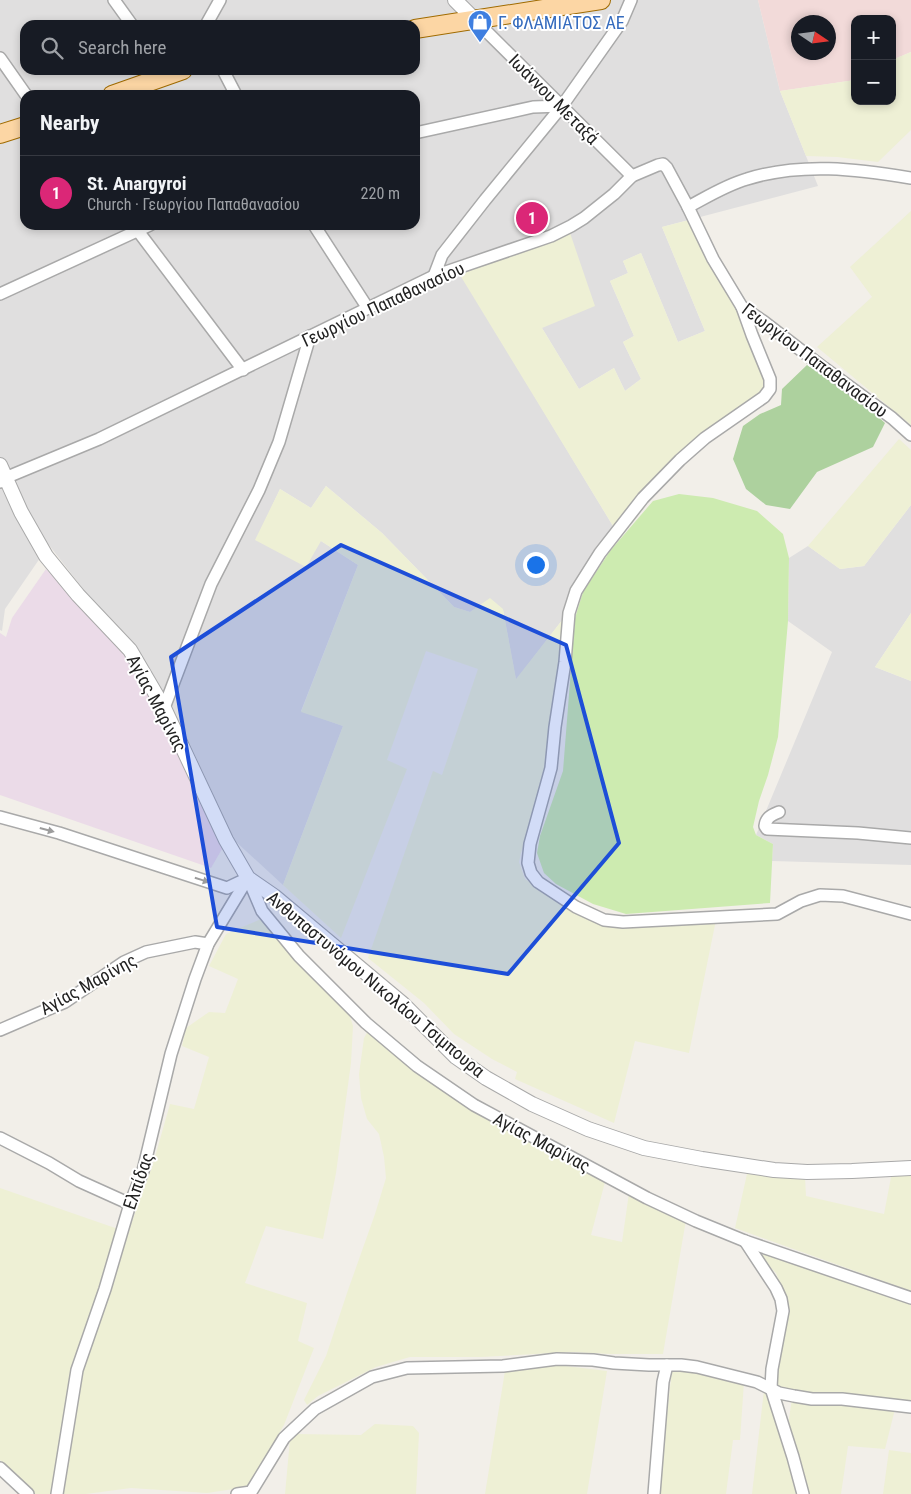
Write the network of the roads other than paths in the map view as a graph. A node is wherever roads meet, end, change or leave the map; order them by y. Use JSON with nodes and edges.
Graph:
{"nodes":[{"id":1,"x":114,"y":0,"type":"edge"},
{"id":2,"x":220,"y":0,"type":"edge"},
{"id":3,"x":455,"y":0,"type":"edge"},
{"id":4,"x":599,"y":0,"type":"edge"},
{"id":5,"x":631,"y":0,"type":"edge"},
{"id":6,"x":128,"y":20,"type":"edge"},
{"id":7,"x":209,"y":20,"type":"edge"},
{"id":8,"x":475,"y":20,"type":"junction"},
{"id":9,"x":420,"y":28,"type":"edge"},
{"id":10,"x":0,"y":58,"type":"edge"},
{"id":11,"x":165,"y":75,"type":"edge"},
{"id":12,"x":226,"y":75,"type":"edge"},
{"id":13,"x":22,"y":90,"type":"edge"},
{"id":14,"x":125,"y":90,"type":"edge"},
{"id":15,"x":233,"y":90,"type":"edge"},
{"id":16,"x":562,"y":106,"type":"junction"},
{"id":17,"x":20,"y":128,"type":"edge"},
{"id":18,"x":420,"y":132,"type":"edge"},
{"id":19,"x":0,"y":134,"type":"edge"},
{"id":20,"x":632,"y":176,"type":"junction"},
{"id":21,"x":911,"y":178,"type":"edge"},
{"id":22,"x":688,"y":206,"type":"junction"},
{"id":23,"x":317,"y":230,"type":"edge"},
{"id":24,"x":138,"y":231,"type":"joint"},
{"id":25,"x":434,"y":276,"type":"junction"},
{"id":26,"x":0,"y":294,"type":"edge"},
{"id":27,"x":742,"y":307,"type":"junction"},
{"id":28,"x":367,"y":308,"type":"junction"},
{"id":29,"x":310,"y":336,"type":"junction"},
{"id":30,"x":242,"y":370,"type":"junction"},
{"id":31,"x":911,"y":435,"type":"edge"},
{"id":32,"x":2,"y":475,"type":"edge"},
{"id":33,"x":164,"y":708,"type":"junction"},
{"id":34,"x":779,"y":812,"type":"dead end"},
{"id":35,"x":0,"y":817,"type":"edge"},
{"id":36,"x":911,"y":838,"type":"edge"},
{"id":37,"x":248,"y":878,"type":"junction"},
{"id":38,"x":911,"y":914,"type":"edge"},
{"id":39,"x":208,"y":944,"type":"junction"},
{"id":40,"x":0,"y":1030,"type":"edge"},
{"id":41,"x":0,"y":1138,"type":"edge"},
{"id":42,"x":911,"y":1168,"type":"edge"},
{"id":43,"x":130,"y":1204,"type":"junction"},
{"id":44,"x":745,"y":1241,"type":"junction"},
{"id":45,"x":911,"y":1298,"type":"edge"},
{"id":46,"x":667,"y":1365,"type":"junction"},
{"id":47,"x":771,"y":1388,"type":"junction"},
{"id":48,"x":911,"y":1407,"type":"edge"},
{"id":49,"x":0,"y":1468,"type":"edge"},
{"id":50,"x":28,"y":1494,"type":"edge"},
{"id":51,"x":57,"y":1494,"type":"edge"},
{"id":52,"x":237,"y":1494,"type":"edge"},
{"id":53,"x":654,"y":1494,"type":"edge"},
{"id":54,"x":803,"y":1494,"type":"edge"}],
"edges":[{"from":1,"to":6,"type":"street"},
{"from":2,"to":7,"type":"street"},
{"from":3,"to":8,"type":"street","name":"Ιωάννου Μεταξά"},
{"from":4,"to":8,"type":"main road"},
{"from":5,"to":16,"type":"street"},
{"from":8,"to":9,"type":"main road"},
{"from":8,"to":16,"type":"street","name":"Ιωάννου Μεταξά"},
{"from":10,"to":13,"type":"street"},
{"from":11,"to":14,"type":"main road"},
{"from":12,"to":15,"type":"street"},
{"from":16,"to":18,"type":"street"},
{"from":16,"to":20,"type":"street","name":"Ιωάννου Μεταξά"},
{"from":16,"to":25,"type":"street"},
{"from":17,"to":19,"type":"main road"},
{"from":20,"to":22,"type":"street","name":"Γεωργίου Παπαθανασίου"},
{"from":20,"to":25,"type":"street","name":"Γεωργίου Παπαθανασίου"},
{"from":21,"to":22,"type":"street"},
{"from":22,"to":27,"type":"street","name":"Γεωργίου Παπαθανασίου"},
{"from":23,"to":28,"type":"street"},
{"from":24,"to":26,"type":"street"},
{"from":24,"to":30,"type":"street"},
{"from":25,"to":28,"type":"street","name":"Γεωργίου Παπαθανασίου"},
{"from":27,"to":31,"type":"street","name":"Γεωργίου Παπαθανασίου"},
{"from":27,"to":38,"type":"street"},
{"from":28,"to":29,"type":"street","name":"Γεωργίου Παπαθανασίου"},
{"from":29,"to":30,"type":"street","name":"Γεωργίου Παπαθανασίου"},
{"from":29,"to":33,"type":"street"},
{"from":30,"to":32,"type":"street","name":"Γεωργίου Παπαθανασίου"},
{"from":32,"to":33,"type":"street","name":"Αγίας Μαρίνας"},
{"from":33,"to":37,"type":"street","name":"Αγίας Μαρίνας"},
{"from":34,"to":36,"type":"street"},
{"from":35,"to":37,"type":"street","one_way":true},
{"from":37,"to":39,"type":"street","name":"Ελπίδας"},
{"from":37,"to":42,"type":"street","name":"Ανθυπαστυνόμου Νικολάου Τσιμπουρα"},
{"from":37,"to":44,"type":"street","name":"Αγίας Μαρίνας"},
{"from":39,"to":40,"type":"street","name":"Αγίας Μαρίνης"},
{"from":39,"to":43,"type":"street","name":"Ελπίδας"},
{"from":41,"to":43,"type":"street"},
{"from":43,"to":51,"type":"street","name":"Ελπίδας"},
{"from":44,"to":45,"type":"street","name":"Αγίας Μαρίνας"},
{"from":44,"to":47,"type":"street"},
{"from":46,"to":47,"type":"street"},
{"from":46,"to":52,"type":"street"},
{"from":46,"to":53,"type":"street"},
{"from":47,"to":48,"type":"street"},
{"from":47,"to":54,"type":"street"},
{"from":49,"to":50,"type":"street"}]}
